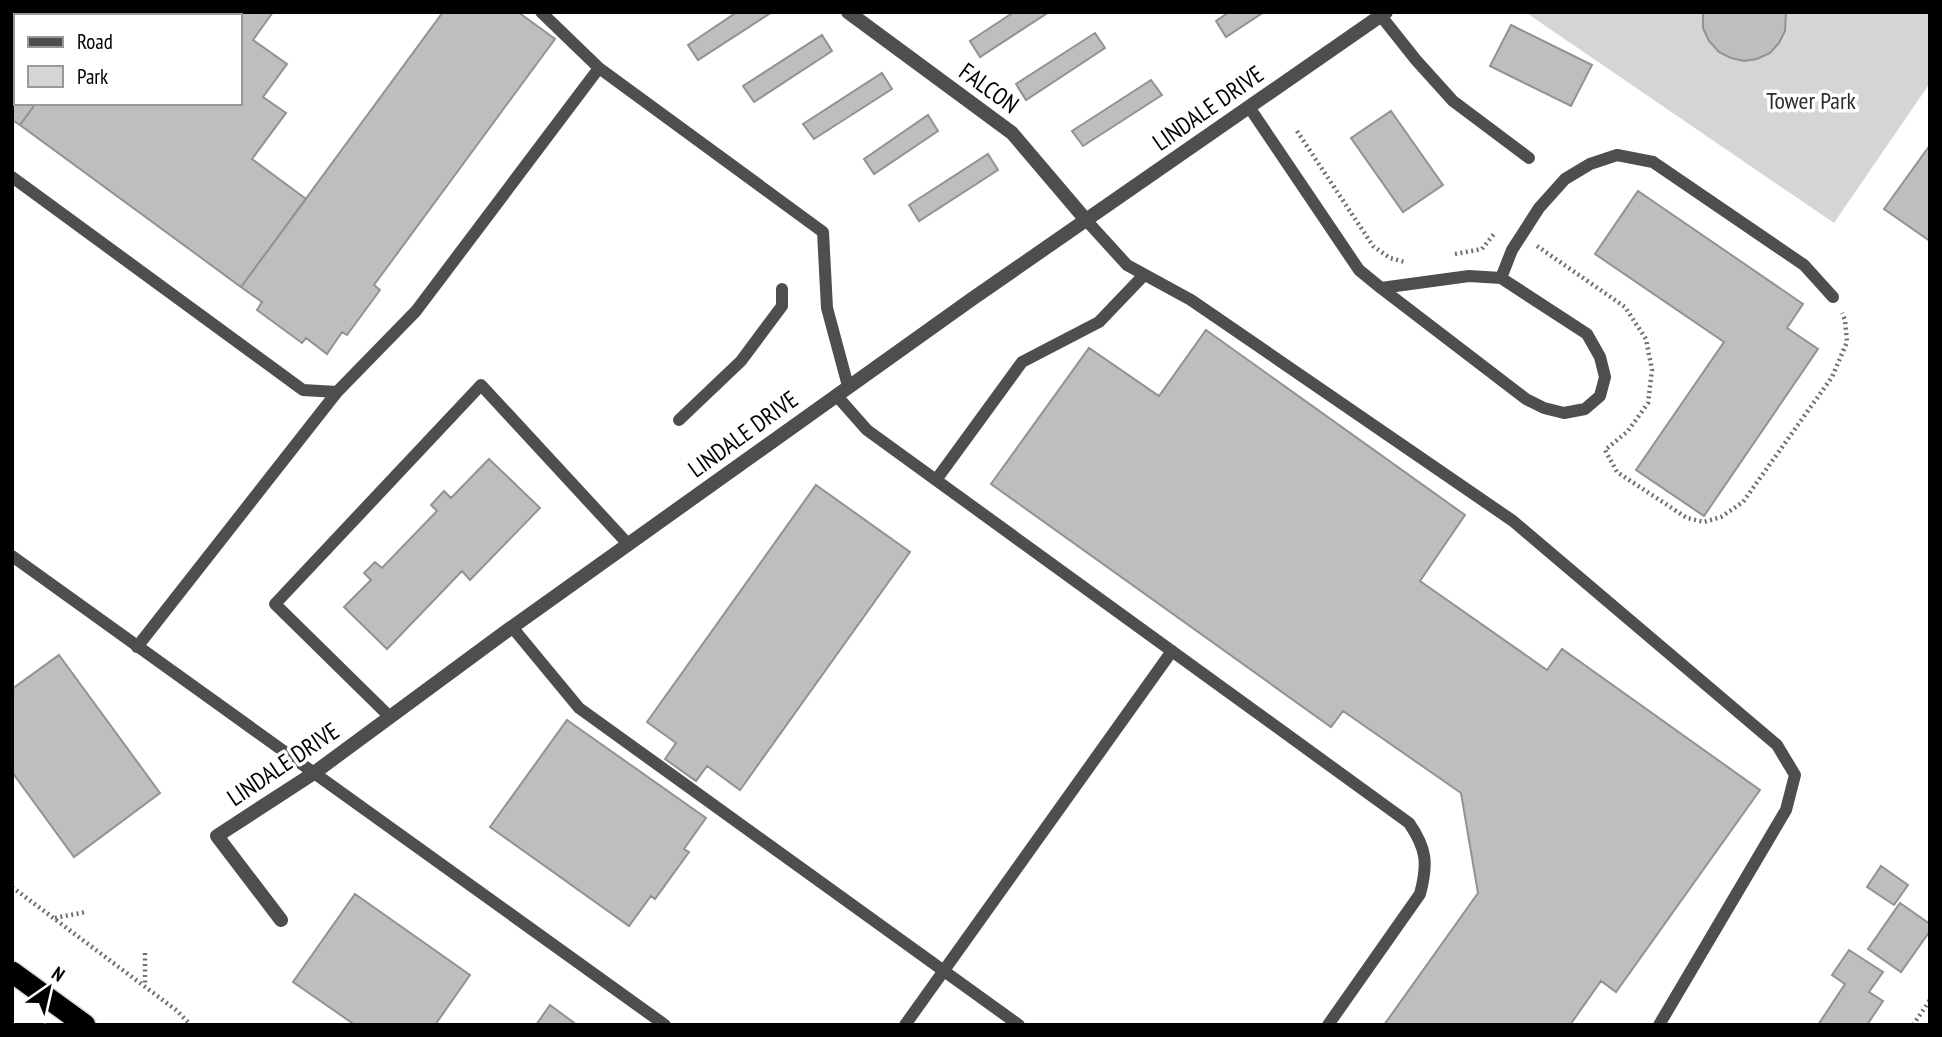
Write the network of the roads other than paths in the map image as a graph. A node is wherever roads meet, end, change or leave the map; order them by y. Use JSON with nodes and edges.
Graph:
{"nodes":[{"id":1,"x":541,"y":12,"type":"edge"},
{"id":2,"x":848,"y":12,"type":"edge"},
{"id":3,"x":1383,"y":14,"type":"edge"},
{"id":4,"x":599,"y":68,"type":"junction"},
{"id":5,"x":1249,"y":107,"type":"junction"},
{"id":6,"x":1529,"y":158,"type":"dead end"},
{"id":7,"x":12,"y":177,"type":"edge"},
{"id":8,"x":1086,"y":220,"type":"junction"},
{"id":9,"x":1144,"y":275,"type":"junction"},
{"id":10,"x":1501,"y":278,"type":"junction"},
{"id":11,"x":1381,"y":288,"type":"junction"},
{"id":12,"x":782,"y":289,"type":"dead end"},
{"id":13,"x":1833,"y":297,"type":"dead end"},
{"id":14,"x":848,"y":386,"type":"junction"},
{"id":15,"x":337,"y":392,"type":"junction"},
{"id":16,"x":836,"y":395,"type":"junction"},
{"id":17,"x":679,"y":420,"type":"dead end"},
{"id":18,"x":936,"y":480,"type":"junction"},
{"id":19,"x":628,"y":544,"type":"junction"},
{"id":20,"x":12,"y":556,"type":"edge"},
{"id":21,"x":512,"y":627,"type":"junction"},
{"id":22,"x":137,"y":646,"type":"junction"},
{"id":23,"x":1172,"y":651,"type":"junction"},
{"id":24,"x":390,"y":717,"type":"junction"},
{"id":25,"x":314,"y":773,"type":"junction"},
{"id":26,"x":281,"y":920,"type":"dead end"},
{"id":27,"x":944,"y":970,"type":"junction"},
{"id":28,"x":12,"y":972,"type":"edge"},
{"id":29,"x":85,"y":1025,"type":"edge"},
{"id":30,"x":665,"y":1025,"type":"edge"},
{"id":31,"x":905,"y":1025,"type":"edge"},
{"id":32,"x":1019,"y":1025,"type":"edge"},
{"id":33,"x":1328,"y":1025,"type":"edge"},
{"id":34,"x":1659,"y":1025,"type":"edge"}],
"edges":[{"from":1,"to":4,"type":"lane"},
{"from":2,"to":8,"type":"street","name":"FALCON"},
{"from":3,"to":5,"type":"street","name":"LINDALE DRIVE"},
{"from":3,"to":6,"type":"lane"},
{"from":4,"to":14,"type":"lane"},
{"from":4,"to":15,"type":"lane"},
{"from":5,"to":8,"type":"street","name":"LINDALE DRIVE"},
{"from":5,"to":11,"type":"lane"},
{"from":7,"to":15,"type":"lane"},
{"from":8,"to":9,"type":"lane"},
{"from":8,"to":14,"type":"street","name":"LINDALE DRIVE"},
{"from":9,"to":18,"type":"lane"},
{"from":9,"to":34,"type":"lane"},
{"from":10,"to":11,"type":"lane"},
{"from":10,"to":11,"type":"lane"},
{"from":10,"to":13,"type":"lane"},
{"from":12,"to":17,"type":"lane"},
{"from":14,"to":16,"type":"street","name":"LINDALE DRIVE"},
{"from":15,"to":22,"type":"lane"},
{"from":16,"to":18,"type":"lane"},
{"from":16,"to":19,"type":"street","name":"LINDALE DRIVE"},
{"from":18,"to":23,"type":"lane"},
{"from":19,"to":21,"type":"street","name":"LINDALE DRIVE"},
{"from":19,"to":24,"type":"lane"},
{"from":20,"to":22,"type":"lane"},
{"from":21,"to":24,"type":"street","name":"LINDALE DRIVE"},
{"from":21,"to":27,"type":"lane"},
{"from":22,"to":25,"type":"lane"},
{"from":23,"to":27,"type":"lane"},
{"from":23,"to":33,"type":"lane"},
{"from":24,"to":25,"type":"street","name":"LINDALE DRIVE"},
{"from":25,"to":26,"type":"street","name":"LINDALE DRIVE"},
{"from":25,"to":30,"type":"lane"},
{"from":27,"to":31,"type":"lane"},
{"from":27,"to":32,"type":"lane"},
{"from":28,"to":29,"type":"highway"}]}
